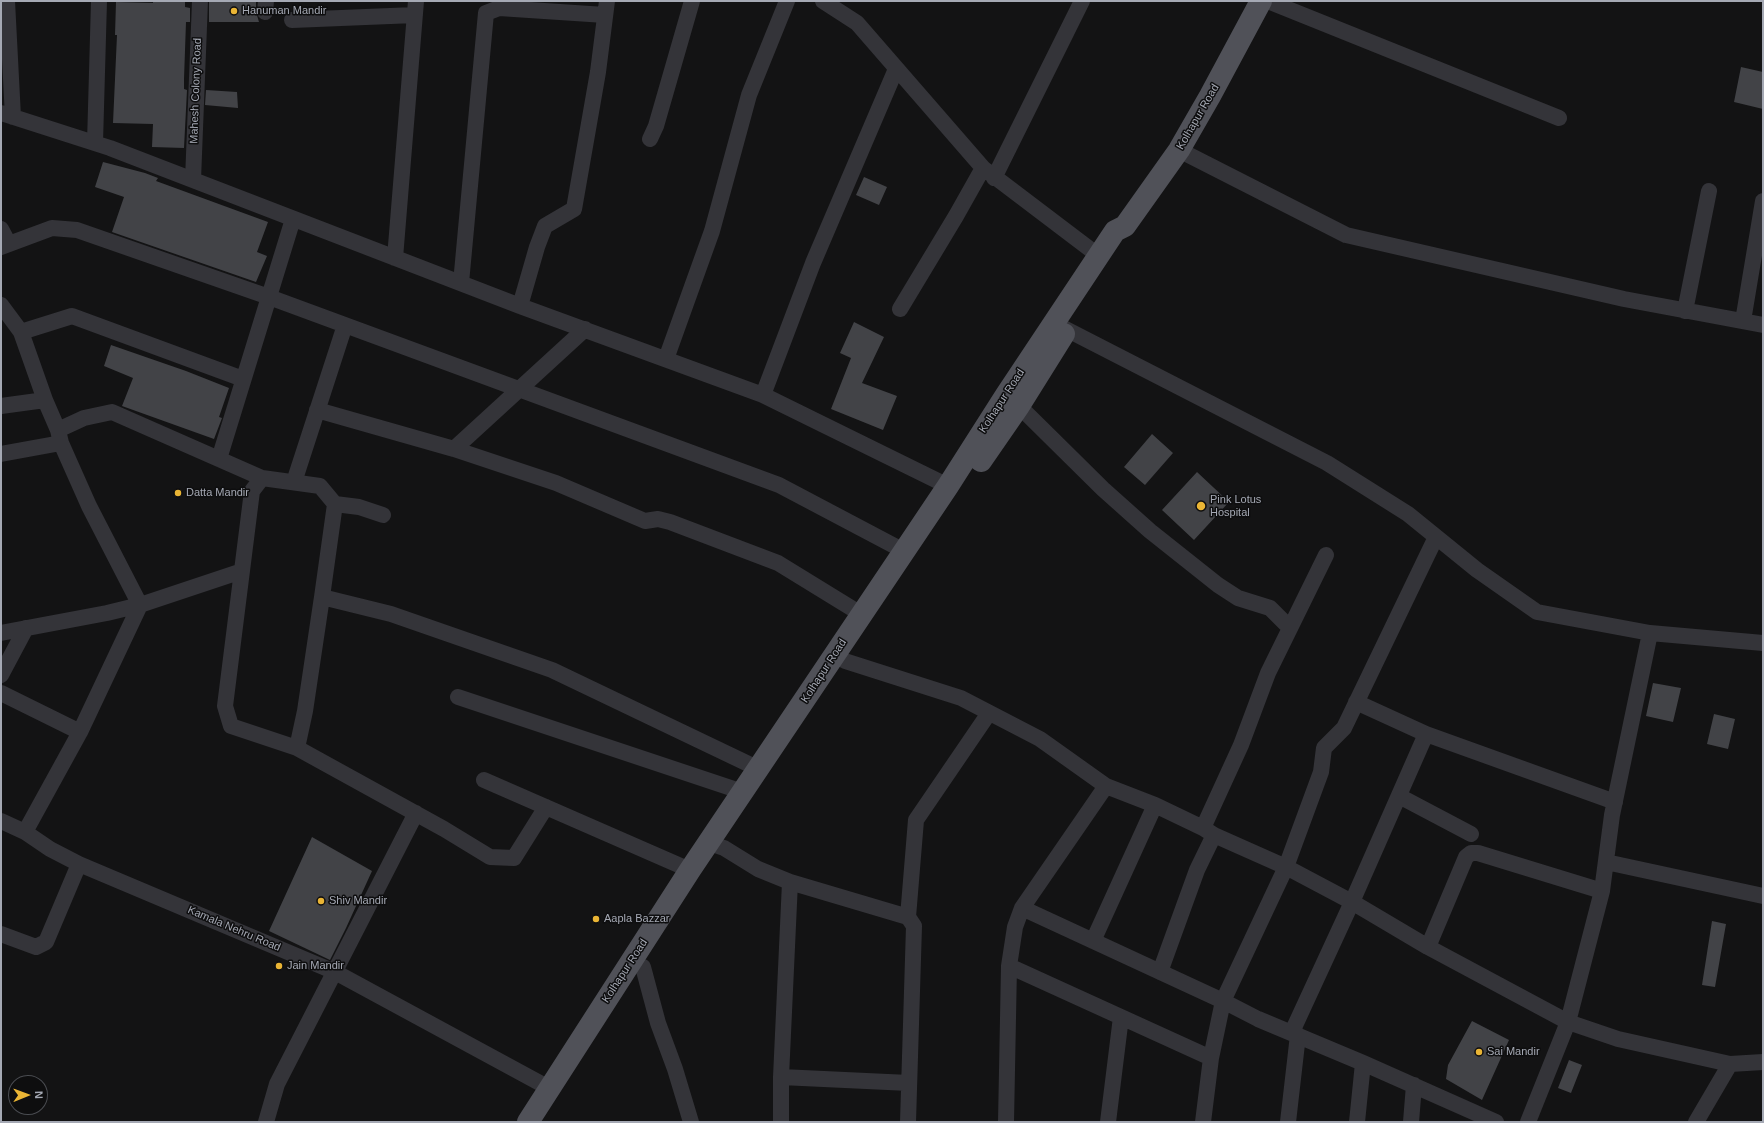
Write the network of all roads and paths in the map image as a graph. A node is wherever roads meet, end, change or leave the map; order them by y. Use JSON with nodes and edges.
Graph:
{"nodes":[{"id":1,"x":7,"y":1,"type":"edge"},
{"id":2,"x":99,"y":1,"type":"edge"},
{"id":3,"x":200,"y":1,"type":"edge"},
{"id":4,"x":692,"y":1,"type":"edge"},
{"id":5,"x":787,"y":1,"type":"edge"},
{"id":6,"x":823,"y":1,"type":"edge"},
{"id":7,"x":1082,"y":1,"type":"edge"},
{"id":8,"x":1261,"y":1,"type":"edge"},
{"id":9,"x":1268,"y":1,"type":"edge"},
{"id":10,"x":543,"y":6,"type":"edge"},
{"id":11,"x":416,"y":8,"type":"edge"},
{"id":12,"x":606,"y":8,"type":"edge"},
{"id":13,"x":292,"y":20,"type":"dead end"},
{"id":14,"x":896,"y":69,"type":"junction"},
{"id":15,"x":7,"y":115,"type":"edge"},
{"id":16,"x":1559,"y":118,"type":"dead end"},
{"id":17,"x":650,"y":140,"type":"dead end"},
{"id":18,"x":95,"y":144,"type":"junction"},
{"id":19,"x":1179,"y":150,"type":"junction"},
{"id":20,"x":989,"y":173,"type":"junction"},
{"id":21,"x":193,"y":180,"type":"junction"},
{"id":22,"x":1710,"y":191,"type":"dead end"},
{"id":23,"x":1763,"y":201,"type":"edge"},
{"id":24,"x":293,"y":219,"type":"junction"},
{"id":25,"x":1125,"y":226,"type":"junction"},
{"id":26,"x":1,"y":229,"type":"edge"},
{"id":27,"x":5,"y":246,"type":"edge"},
{"id":28,"x":1099,"y":256,"type":"junction"},
{"id":29,"x":395,"y":258,"type":"junction"},
{"id":30,"x":461,"y":283,"type":"junction"},
{"id":31,"x":269,"y":297,"type":"junction"},
{"id":32,"x":1,"y":305,"type":"edge"},
{"id":33,"x":520,"y":306,"type":"junction"},
{"id":34,"x":900,"y":308,"type":"dead end"},
{"id":35,"x":1685,"y":310,"type":"junction"},
{"id":36,"x":1743,"y":321,"type":"junction"},
{"id":37,"x":345,"y":325,"type":"junction"},
{"id":38,"x":1763,"y":325,"type":"edge"},
{"id":39,"x":1061,"y":326,"type":"junction"},
{"id":40,"x":585,"y":330,"type":"junction"},
{"id":41,"x":21,"y":332,"type":"junction"},
{"id":42,"x":666,"y":359,"type":"junction"},
{"id":43,"x":244,"y":379,"type":"junction"},
{"id":44,"x":519,"y":390,"type":"junction"},
{"id":45,"x":763,"y":395,"type":"junction"},
{"id":46,"x":45,"y":400,"type":"junction"},
{"id":47,"x":1,"y":406,"type":"edge"},
{"id":48,"x":1019,"y":406,"type":"junction"},
{"id":49,"x":317,"y":410,"type":"junction"},
{"id":50,"x":60,"y":436,"type":"junction"},
{"id":51,"x":454,"y":449,"type":"junction"},
{"id":52,"x":1,"y":454,"type":"edge"},
{"id":53,"x":219,"y":459,"type":"junction"},
{"id":54,"x":262,"y":478,"type":"junction"},
{"id":55,"x":294,"y":482,"type":"junction"},
{"id":56,"x":948,"y":486,"type":"junction"},
{"id":57,"x":335,"y":504,"type":"junction"},
{"id":58,"x":383,"y":515,"type":"dead end"},
{"id":59,"x":1436,"y":537,"type":"junction"},
{"id":60,"x":904,"y":552,"type":"junction"},
{"id":61,"x":1326,"y":555,"type":"dead end"},
{"id":62,"x":242,"y":571,"type":"junction"},
{"id":63,"x":322,"y":597,"type":"junction"},
{"id":64,"x":140,"y":605,"type":"junction"},
{"id":65,"x":861,"y":614,"type":"junction"},
{"id":66,"x":26,"y":628,"type":"junction"},
{"id":67,"x":1290,"y":628,"type":"junction"},
{"id":68,"x":1,"y":633,"type":"edge"},
{"id":69,"x":1650,"y":634,"type":"junction"},
{"id":70,"x":1763,"y":643,"type":"edge"},
{"id":71,"x":845,"y":661,"type":"junction"},
{"id":72,"x":1,"y":675,"type":"edge"},
{"id":73,"x":1,"y":693,"type":"edge"},
{"id":74,"x":458,"y":697,"type":"dead end"},
{"id":75,"x":1356,"y":702,"type":"junction"},
{"id":76,"x":989,"y":713,"type":"junction"},
{"id":77,"x":80,"y":732,"type":"junction"},
{"id":78,"x":1426,"y":734,"type":"junction"},
{"id":79,"x":297,"y":748,"type":"junction"},
{"id":80,"x":759,"y":769,"type":"junction"},
{"id":81,"x":484,"y":780,"type":"dead end"},
{"id":82,"x":1106,"y":786,"type":"junction"},
{"id":83,"x":743,"y":792,"type":"junction"},
{"id":84,"x":1399,"y":796,"type":"junction"},
{"id":85,"x":1615,"y":802,"type":"junction"},
{"id":86,"x":1156,"y":805,"type":"junction"},
{"id":87,"x":546,"y":807,"type":"junction"},
{"id":88,"x":416,"y":813,"type":"junction"},
{"id":89,"x":1,"y":821,"type":"edge"},
{"id":90,"x":25,"y":832,"type":"junction"},
{"id":91,"x":1209,"y":832,"type":"junction"},
{"id":92,"x":1471,"y":834,"type":"dead end"},
{"id":93,"x":716,"y":845,"type":"junction"},
{"id":94,"x":1606,"y":862,"type":"junction"},
{"id":95,"x":79,"y":864,"type":"junction"},
{"id":96,"x":1286,"y":867,"type":"junction"},
{"id":97,"x":690,"y":870,"type":"junction"},
{"id":98,"x":790,"y":882,"type":"junction"},
{"id":99,"x":1602,"y":891,"type":"junction"},
{"id":100,"x":1763,"y":896,"type":"edge"},
{"id":101,"x":1352,"y":902,"type":"junction"},
{"id":102,"x":1022,"y":908,"type":"junction"},
{"id":103,"x":908,"y":918,"type":"junction"},
{"id":104,"x":1,"y":934,"type":"edge"},
{"id":105,"x":1092,"y":941,"type":"junction"},
{"id":106,"x":1428,"y":947,"type":"junction"},
{"id":107,"x":1009,"y":966,"type":"junction"},
{"id":108,"x":643,"y":967,"type":"junction"},
{"id":109,"x":335,"y":972,"type":"junction"},
{"id":110,"x":1160,"y":972,"type":"junction"},
{"id":111,"x":1223,"y":1001,"type":"junction"},
{"id":112,"x":1121,"y":1017,"type":"junction"},
{"id":113,"x":1568,"y":1022,"type":"junction"},
{"id":114,"x":1295,"y":1034,"type":"junction"},
{"id":115,"x":1211,"y":1058,"type":"junction"},
{"id":116,"x":1363,"y":1062,"type":"junction"},
{"id":117,"x":1763,"y":1062,"type":"edge"},
{"id":118,"x":1730,"y":1064,"type":"junction"},
{"id":119,"x":781,"y":1077,"type":"junction"},
{"id":120,"x":909,"y":1083,"type":"junction"},
{"id":121,"x":1414,"y":1085,"type":"junction"},
{"id":122,"x":549,"y":1088,"type":"junction"},
{"id":123,"x":266,"y":1122,"type":"edge"},
{"id":124,"x":528,"y":1122,"type":"edge"},
{"id":125,"x":543,"y":1122,"type":"edge"},
{"id":126,"x":691,"y":1122,"type":"edge"},
{"id":127,"x":781,"y":1122,"type":"edge"},
{"id":128,"x":908,"y":1122,"type":"edge"},
{"id":129,"x":1006,"y":1122,"type":"edge"},
{"id":130,"x":1108,"y":1122,"type":"edge"},
{"id":131,"x":1203,"y":1122,"type":"edge"},
{"id":132,"x":1288,"y":1122,"type":"edge"},
{"id":133,"x":1357,"y":1122,"type":"edge"},
{"id":134,"x":1411,"y":1122,"type":"edge"},
{"id":135,"x":1496,"y":1122,"type":"edge"},
{"id":136,"x":1528,"y":1122,"type":"edge"},
{"id":137,"x":1696,"y":1122,"type":"edge"}],
"edges":[{"from":1,"to":15,"type":"street"},
{"from":2,"to":18,"type":"street"},
{"from":3,"to":21,"type":"street","name":"Mahesh Colony Road"},
{"from":4,"to":17,"type":"street"},
{"from":5,"to":42,"type":"street"},
{"from":6,"to":14,"type":"street"},
{"from":7,"to":20,"type":"street"},
{"from":8,"to":19,"type":"main road","name":"Kolhapur Road"},
{"from":9,"to":16,"type":"street"},
{"from":10,"to":12,"type":"street"},
{"from":10,"to":30,"type":"street"},
{"from":11,"to":13,"type":"street"},
{"from":11,"to":29,"type":"street"},
{"from":12,"to":33,"type":"street"},
{"from":14,"to":20,"type":"street"},
{"from":14,"to":45,"type":"street"},
{"from":15,"to":18,"type":"street"},
{"from":18,"to":21,"type":"street"},
{"from":19,"to":25,"type":"main road","name":"Kolhapur Road"},
{"from":19,"to":35,"type":"street"},
{"from":20,"to":28,"type":"street"},
{"from":20,"to":34,"type":"street"},
{"from":21,"to":24,"type":"street"},
{"from":22,"to":35,"type":"street"},
{"from":23,"to":36,"type":"street"},
{"from":24,"to":29,"type":"street"},
{"from":24,"to":31,"type":"street"},
{"from":25,"to":28,"type":"main road","name":"Kolhapur Road"},
{"from":25,"to":39,"type":"main road","name":"Kolhapur Road"},
{"from":26,"to":27,"type":"street"},
{"from":27,"to":31,"type":"street"},
{"from":28,"to":39,"type":"main road","name":"Kolhapur Road"},
{"from":29,"to":30,"type":"street"},
{"from":30,"to":33,"type":"street"},
{"from":31,"to":37,"type":"street"},
{"from":31,"to":43,"type":"street"},
{"from":32,"to":41,"type":"street"},
{"from":33,"to":40,"type":"street"},
{"from":35,"to":36,"type":"street"},
{"from":36,"to":38,"type":"street"},
{"from":37,"to":44,"type":"street"},
{"from":37,"to":49,"type":"street"},
{"from":39,"to":48,"type":"main road","name":"Kolhapur Road"},
{"from":39,"to":56,"type":"main road","name":"Kolhapur Road"},
{"from":39,"to":59,"type":"street"},
{"from":40,"to":42,"type":"street"},
{"from":40,"to":44,"type":"street"},
{"from":41,"to":43,"type":"street"},
{"from":41,"to":46,"type":"street"},
{"from":42,"to":45,"type":"street"},
{"from":43,"to":53,"type":"street"},
{"from":44,"to":51,"type":"street"},
{"from":44,"to":60,"type":"street"},
{"from":45,"to":56,"type":"street"},
{"from":46,"to":47,"type":"street"},
{"from":46,"to":50,"type":"street"},
{"from":48,"to":67,"type":"street"},
{"from":48,"to":71,"type":"main road","name":"Kolhapur Road"},
{"from":49,"to":51,"type":"street"},
{"from":49,"to":55,"type":"street"},
{"from":50,"to":52,"type":"street"},
{"from":50,"to":53,"type":"street"},
{"from":50,"to":64,"type":"street"},
{"from":51,"to":65,"type":"street"},
{"from":53,"to":54,"type":"street"},
{"from":54,"to":55,"type":"street"},
{"from":54,"to":62,"type":"street"},
{"from":55,"to":57,"type":"street"},
{"from":56,"to":60,"type":"main road","name":"Kolhapur Road"},
{"from":57,"to":58,"type":"street"},
{"from":57,"to":63,"type":"street"},
{"from":59,"to":69,"type":"street"},
{"from":59,"to":75,"type":"street"},
{"from":60,"to":65,"type":"main road","name":"Kolhapur Road"},
{"from":61,"to":67,"type":"street"},
{"from":62,"to":64,"type":"street"},
{"from":62,"to":79,"type":"street"},
{"from":63,"to":79,"type":"street"},
{"from":63,"to":80,"type":"street"},
{"from":64,"to":66,"type":"street"},
{"from":64,"to":77,"type":"street"},
{"from":65,"to":80,"type":"main road","name":"Kolhapur Road"},
{"from":66,"to":68,"type":"street"},
{"from":66,"to":72,"type":"street"},
{"from":67,"to":91,"type":"street"},
{"from":69,"to":70,"type":"street"},
{"from":69,"to":85,"type":"street"},
{"from":71,"to":76,"type":"street"},
{"from":71,"to":93,"type":"main road","name":"Kolhapur Road"},
{"from":73,"to":77,"type":"street"},
{"from":74,"to":83,"type":"street"},
{"from":75,"to":78,"type":"street"},
{"from":75,"to":96,"type":"street"},
{"from":76,"to":82,"type":"street"},
{"from":76,"to":103,"type":"street"},
{"from":77,"to":90,"type":"street"},
{"from":78,"to":84,"type":"street"},
{"from":78,"to":85,"type":"street"},
{"from":79,"to":88,"type":"street"},
{"from":80,"to":83,"type":"main road","name":"Kolhapur Road"},
{"from":81,"to":87,"type":"street"},
{"from":82,"to":86,"type":"street"},
{"from":82,"to":102,"type":"street"},
{"from":83,"to":93,"type":"main road","name":"Kolhapur Road"},
{"from":84,"to":92,"type":"street"},
{"from":84,"to":101,"type":"street"},
{"from":85,"to":94,"type":"street"},
{"from":86,"to":91,"type":"street"},
{"from":86,"to":105,"type":"street"},
{"from":87,"to":88,"type":"street"},
{"from":87,"to":97,"type":"street"},
{"from":88,"to":109,"type":"street"},
{"from":89,"to":90,"type":"street","name":"Kamala Nehru Road"},
{"from":90,"to":95,"type":"street","name":"Kamala Nehru Road"},
{"from":91,"to":96,"type":"street"},
{"from":91,"to":110,"type":"street"},
{"from":93,"to":97,"type":"main road","name":"Kolhapur Road"},
{"from":93,"to":98,"type":"street"},
{"from":93,"to":108,"type":"main road","name":"Kolhapur Road"},
{"from":94,"to":99,"type":"street"},
{"from":94,"to":100,"type":"street"},
{"from":95,"to":104,"type":"street"},
{"from":95,"to":109,"type":"street","name":"Kamala Nehru Road"},
{"from":96,"to":101,"type":"street"},
{"from":96,"to":111,"type":"street"},
{"from":97,"to":122,"type":"main road","name":"Kolhapur Road"},
{"from":98,"to":103,"type":"street"},
{"from":98,"to":119,"type":"street"},
{"from":99,"to":106,"type":"street"},
{"from":99,"to":113,"type":"street"},
{"from":101,"to":106,"type":"street"},
{"from":101,"to":114,"type":"street"},
{"from":102,"to":105,"type":"street"},
{"from":102,"to":107,"type":"street"},
{"from":103,"to":120,"type":"street"},
{"from":105,"to":110,"type":"street"},
{"from":106,"to":113,"type":"street"},
{"from":107,"to":112,"type":"street"},
{"from":107,"to":129,"type":"street"},
{"from":108,"to":125,"type":"main road","name":"Kolhapur Road"},
{"from":108,"to":126,"type":"street"},
{"from":109,"to":122,"type":"street","name":"Kamala Nehru Road"},
{"from":109,"to":123,"type":"street"},
{"from":110,"to":111,"type":"street"},
{"from":111,"to":114,"type":"street"},
{"from":111,"to":115,"type":"street"},
{"from":112,"to":115,"type":"street"},
{"from":112,"to":130,"type":"street"},
{"from":113,"to":118,"type":"street"},
{"from":113,"to":136,"type":"street"},
{"from":114,"to":116,"type":"street"},
{"from":114,"to":132,"type":"street"},
{"from":115,"to":131,"type":"street"},
{"from":116,"to":121,"type":"street"},
{"from":116,"to":133,"type":"street"},
{"from":117,"to":118,"type":"street"},
{"from":118,"to":137,"type":"street"},
{"from":119,"to":120,"type":"street"},
{"from":119,"to":127,"type":"street"},
{"from":120,"to":128,"type":"street"},
{"from":121,"to":134,"type":"street"},
{"from":121,"to":135,"type":"street"},
{"from":122,"to":124,"type":"main road","name":"Kolhapur Road"}]}
